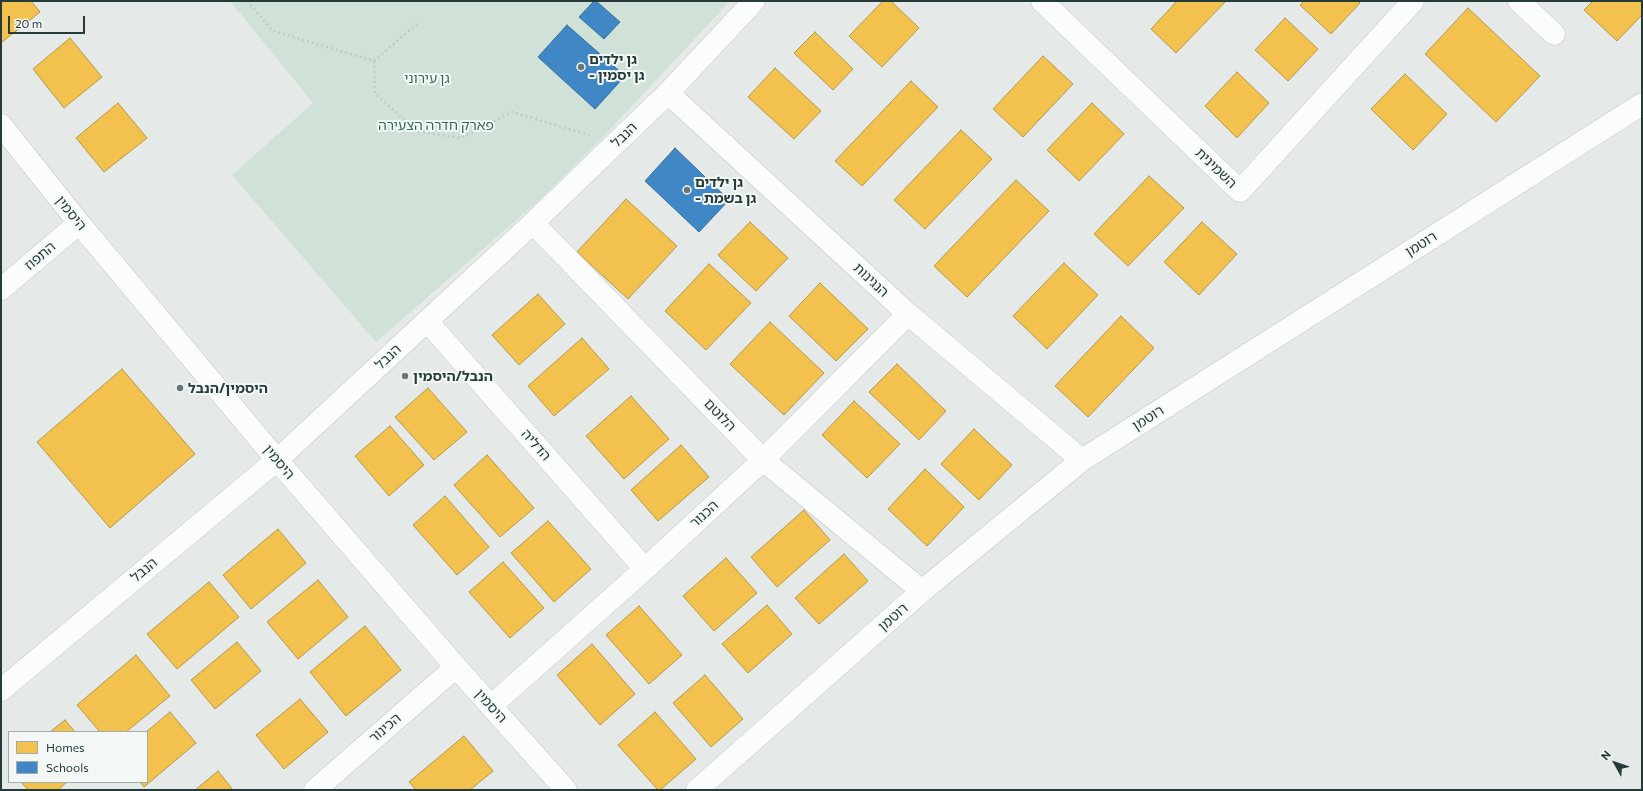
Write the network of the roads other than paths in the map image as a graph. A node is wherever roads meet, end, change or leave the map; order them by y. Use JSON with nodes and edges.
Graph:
{"nodes":[{"id":1,"x":754,"y":1,"type":"edge"},
{"id":2,"x":1042,"y":1,"type":"edge"},
{"id":3,"x":1412,"y":1,"type":"edge"},
{"id":4,"x":1519,"y":1,"type":"edge"},
{"id":5,"x":1554,"y":34,"type":"dead end"},
{"id":6,"x":668,"y":93,"type":"junction"},
{"id":7,"x":1642,"y":104,"type":"edge"},
{"id":8,"x":1,"y":124,"type":"edge"},
{"id":9,"x":79,"y":223,"type":"junction"},
{"id":10,"x":533,"y":223,"type":"junction"},
{"id":11,"x":1,"y":289,"type":"edge"},
{"id":12,"x":908,"y":314,"type":"junction"},
{"id":13,"x":427,"y":321,"type":"junction"},
{"id":14,"x":277,"y":460,"type":"junction"},
{"id":15,"x":763,"y":460,"type":"junction"},
{"id":16,"x":1082,"y":460,"type":"junction"},
{"id":17,"x":645,"y":569,"type":"junction"},
{"id":18,"x":922,"y":592,"type":"junction"},
{"id":19,"x":456,"y":667,"type":"junction"},
{"id":20,"x":1,"y":690,"type":"edge"},
{"id":21,"x":492,"y":706,"type":"junction"},
{"id":22,"x":315,"y":790,"type":"edge"},
{"id":23,"x":566,"y":790,"type":"edge"},
{"id":24,"x":697,"y":790,"type":"edge"}],
"edges":[{"from":1,"to":6,"type":"street","name":"הנבל"},
{"from":2,"to":3,"type":"street","name":"השמינית"},
{"from":4,"to":5,"type":"street"},
{"from":6,"to":10,"type":"street","name":"הנבל"},
{"from":6,"to":12,"type":"street","name":"הנגינות"},
{"from":7,"to":16,"type":"street","name":"רוטמן"},
{"from":8,"to":9,"type":"street","name":"היסמין"},
{"from":9,"to":11,"type":"street","name":"התפוז"},
{"from":9,"to":14,"type":"street","name":"היסמין"},
{"from":10,"to":13,"type":"street","name":"הנבל"},
{"from":10,"to":15,"type":"street","name":"הלוטם"},
{"from":12,"to":15,"type":"street","name":"הכנור"},
{"from":12,"to":16,"type":"street","name":"הנגינות"},
{"from":13,"to":14,"type":"street","name":"הנבל"},
{"from":13,"to":17,"type":"street","name":"הדליה"},
{"from":14,"to":19,"type":"street","name":"היסמין"},
{"from":14,"to":20,"type":"street","name":"הנבל"},
{"from":15,"to":17,"type":"street","name":"הכנור"},
{"from":15,"to":18,"type":"street","name":"הלוטם"},
{"from":16,"to":18,"type":"street","name":"רוטמן"},
{"from":17,"to":21,"type":"street","name":"הכנור"},
{"from":18,"to":24,"type":"street","name":"רוטמן"},
{"from":19,"to":21,"type":"street","name":"היסמין"},
{"from":19,"to":22,"type":"street","name":"הכינור"},
{"from":21,"to":23,"type":"street","name":"היסמין"}]}
